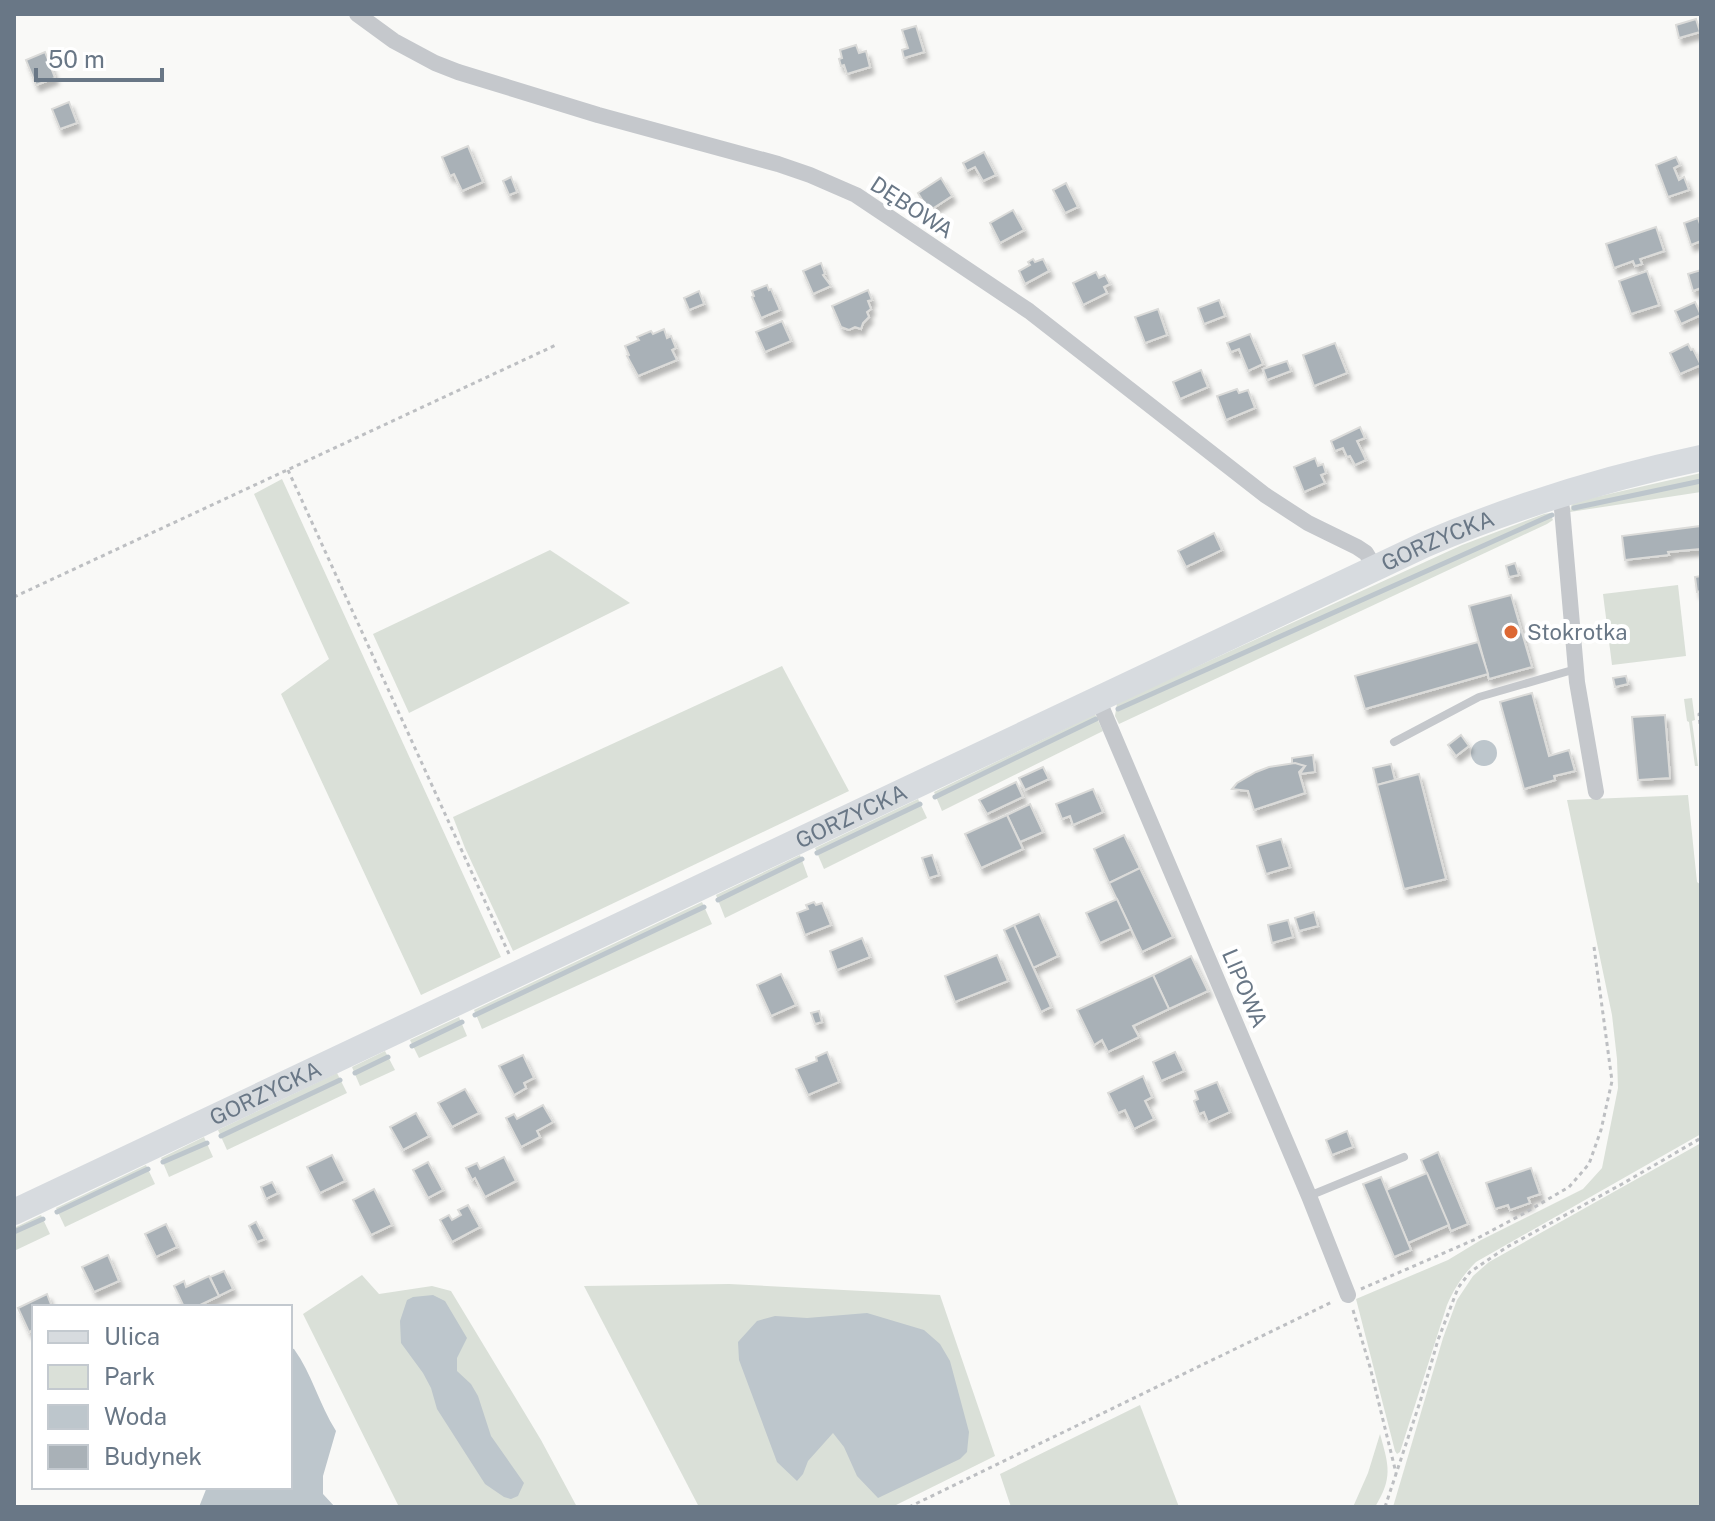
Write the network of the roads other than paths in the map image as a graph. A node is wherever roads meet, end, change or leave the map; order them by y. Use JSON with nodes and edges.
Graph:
{"nodes":[{"id":1,"x":357,"y":14,"type":"edge"},
{"id":2,"x":1701,"y":458,"type":"edge"},
{"id":3,"x":1559,"y":494,"type":"junction"},
{"id":4,"x":1375,"y":568,"type":"junction"},
{"id":5,"x":1576,"y":669,"type":"junction"},
{"id":6,"x":1098,"y":699,"type":"junction"},
{"id":7,"x":1394,"y":742,"type":"dead end"},
{"id":8,"x":1596,"y":792,"type":"dead end"},
{"id":9,"x":1404,"y":1157,"type":"dead end"},
{"id":10,"x":1309,"y":1196,"type":"junction"},
{"id":11,"x":14,"y":1212,"type":"edge"},
{"id":12,"x":1348,"y":1295,"type":"road end"}],
"edges":[{"from":1,"to":4,"type":"street","name":"DĘBOWA"},
{"from":2,"to":3,"type":"main road","name":"GORZYCKA"},
{"from":3,"to":4,"type":"main road","name":"GORZYCKA"},
{"from":3,"to":5,"type":"street"},
{"from":4,"to":6,"type":"main road","name":"GORZYCKA"},
{"from":5,"to":7,"type":"lane"},
{"from":5,"to":8,"type":"street"},
{"from":6,"to":10,"type":"street","name":"LIPOWA"},
{"from":6,"to":11,"type":"main road","name":"GORZYCKA"},
{"from":9,"to":10,"type":"lane"},
{"from":10,"to":12,"type":"street","name":"LIPOWA"}]}
